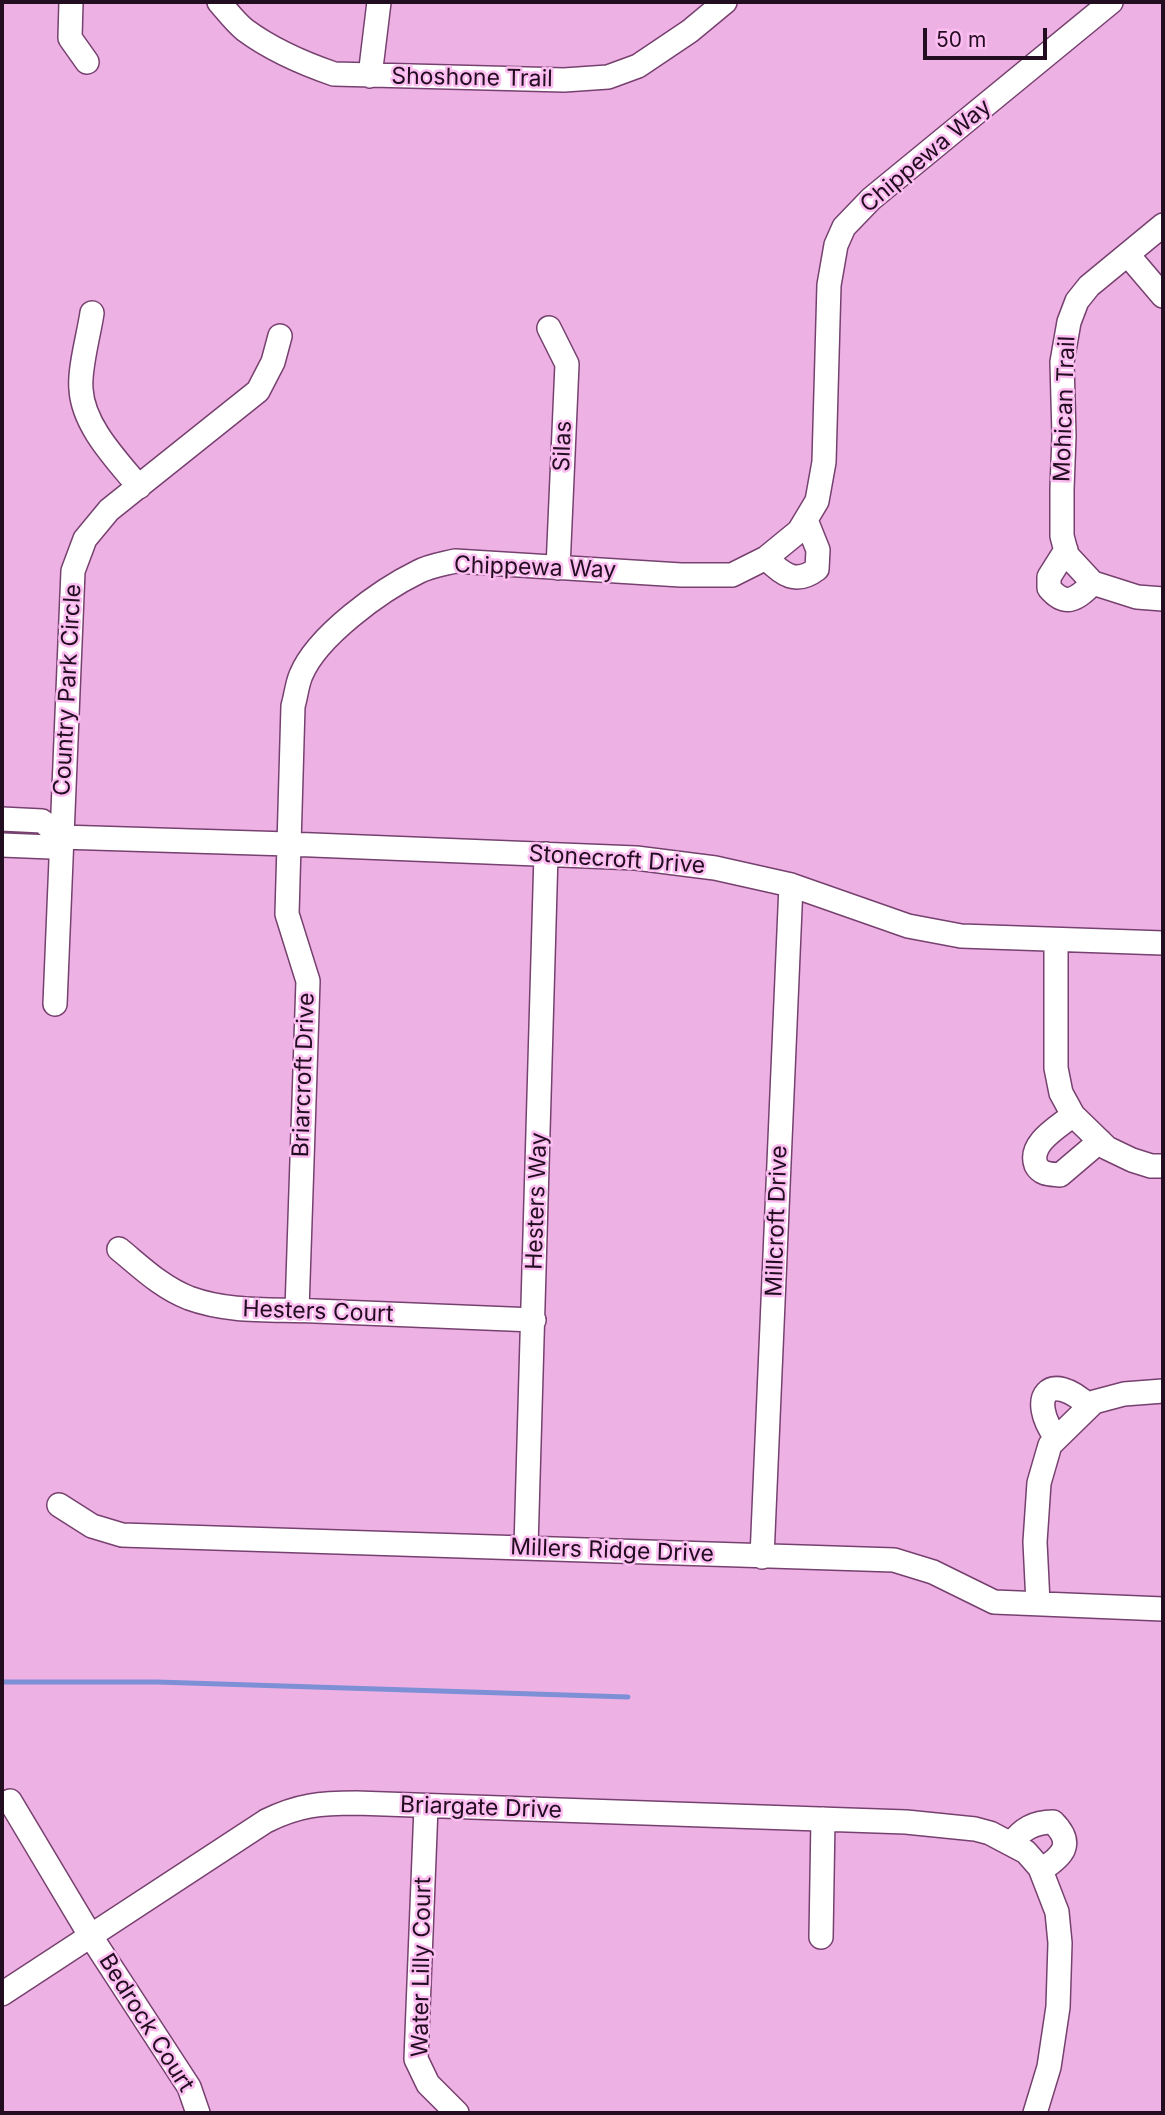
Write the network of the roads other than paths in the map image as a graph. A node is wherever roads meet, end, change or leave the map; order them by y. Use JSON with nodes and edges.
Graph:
{"nodes":[{"id":1,"x":71,"y":2,"type":"edge"},
{"id":2,"x":219,"y":2,"type":"edge"},
{"id":3,"x":379,"y":2,"type":"edge"},
{"id":4,"x":725,"y":2,"type":"edge"},
{"id":5,"x":1111,"y":2,"type":"edge"},
{"id":6,"x":87,"y":62,"type":"dead end"},
{"id":7,"x":370,"y":76,"type":"junction"},
{"id":8,"x":1163,"y":225,"type":"edge"},
{"id":9,"x":1128,"y":255,"type":"junction"},
{"id":10,"x":1163,"y":296,"type":"edge"},
{"id":11,"x":92,"y":313,"type":"dead end"},
{"id":12,"x":549,"y":328,"type":"dead end"},
{"id":13,"x":279,"y":336,"type":"dead end"},
{"id":14,"x":139,"y":487,"type":"junction"},
{"id":15,"x":806,"y":520,"type":"junction"},
{"id":16,"x":1066,"y":550,"type":"junction"},
{"id":17,"x":766,"y":558,"type":"junction"},
{"id":18,"x":558,"y":568,"type":"junction"},
{"id":19,"x":1093,"y":583,"type":"junction"},
{"id":20,"x":1163,"y":599,"type":"edge"},
{"id":21,"x":2,"y":819,"type":"edge"},
{"id":22,"x":61,"y":837,"type":"junction"},
{"id":23,"x":288,"y":844,"type":"junction"},
{"id":24,"x":2,"y":845,"type":"edge"},
{"id":25,"x":546,"y":854,"type":"junction"},
{"id":26,"x":791,"y":885,"type":"junction"},
{"id":27,"x":1056,"y":940,"type":"junction"},
{"id":28,"x":1163,"y":943,"type":"edge"},
{"id":29,"x":55,"y":1004,"type":"dead end"},
{"id":30,"x":1073,"y":1115,"type":"junction"},
{"id":31,"x":1100,"y":1141,"type":"junction"},
{"id":32,"x":1163,"y":1166,"type":"edge"},
{"id":33,"x":119,"y":1249,"type":"dead end"},
{"id":34,"x":297,"y":1310,"type":"junction"},
{"id":35,"x":534,"y":1320,"type":"junction"},
{"id":36,"x":1163,"y":1391,"type":"edge"},
{"id":37,"x":1090,"y":1406,"type":"junction"},
{"id":38,"x":1056,"y":1438,"type":"junction"},
{"id":39,"x":59,"y":1504,"type":"dead end"},
{"id":40,"x":526,"y":1547,"type":"junction"},
{"id":41,"x":762,"y":1557,"type":"junction"},
{"id":42,"x":1038,"y":1603,"type":"junction"},
{"id":43,"x":1163,"y":1609,"type":"edge"},
{"id":44,"x":10,"y":1801,"type":"dead end"},
{"id":45,"x":426,"y":1807,"type":"junction"},
{"id":46,"x":823,"y":1819,"type":"junction"},
{"id":47,"x":1011,"y":1844,"type":"junction"},
{"id":48,"x":1041,"y":1870,"type":"junction"},
{"id":49,"x":90,"y":1935,"type":"junction"},
{"id":50,"x":821,"y":1937,"type":"dead end"},
{"id":51,"x":2,"y":1994,"type":"edge"},
{"id":52,"x":198,"y":2113,"type":"edge"},
{"id":53,"x":457,"y":2113,"type":"edge"},
{"id":54,"x":1035,"y":2113,"type":"edge"}],
"edges":[{"from":1,"to":6,"type":"street"},
{"from":2,"to":7,"type":"street","name":"Shoshone Trail"},
{"from":3,"to":7,"type":"street"},
{"from":4,"to":7,"type":"street","name":"Shoshone Trail"},
{"from":5,"to":15,"type":"street","name":"Chippewa Way"},
{"from":8,"to":9,"type":"street","name":"Mohican Trail"},
{"from":9,"to":10,"type":"street"},
{"from":9,"to":16,"type":"street","name":"Mohican Trail"},
{"from":11,"to":14,"type":"street"},
{"from":12,"to":18,"type":"street","name":"Silas"},
{"from":13,"to":14,"type":"street","name":"Country Park Circle"},
{"from":14,"to":22,"type":"street","name":"Country Park Circle"},
{"from":15,"to":17,"type":"street","name":"Chippewa Way"},
{"from":15,"to":17,"type":"street"},
{"from":16,"to":19,"type":"street"},
{"from":16,"to":19,"type":"street"},
{"from":17,"to":18,"type":"street","name":"Chippewa Way"},
{"from":18,"to":23,"type":"street","name":"Chippewa Way"},
{"from":19,"to":20,"type":"street"},
{"from":21,"to":22,"type":"street","name":"Stonecroft Drive"},
{"from":22,"to":23,"type":"street","name":"Stonecroft Drive"},
{"from":22,"to":24,"type":"street","name":"Stonecroft Drive"},
{"from":22,"to":29,"type":"street","name":"Country Park Circle"},
{"from":23,"to":25,"type":"street","name":"Stonecroft Drive"},
{"from":23,"to":34,"type":"street","name":"Briarcroft Drive"},
{"from":25,"to":26,"type":"street","name":"Stonecroft Drive"},
{"from":25,"to":35,"type":"street","name":"Hesters Way"},
{"from":26,"to":27,"type":"street","name":"Stonecroft Drive"},
{"from":26,"to":41,"type":"street","name":"Millcroft Drive"},
{"from":27,"to":28,"type":"street","name":"Stonecroft Drive"},
{"from":27,"to":30,"type":"street"},
{"from":30,"to":31,"type":"street"},
{"from":30,"to":31,"type":"street"},
{"from":31,"to":32,"type":"street"},
{"from":33,"to":34,"type":"street","name":"Hesters Court"},
{"from":34,"to":35,"type":"street","name":"Hesters Court"},
{"from":35,"to":40,"type":"street","name":"Hesters Way"},
{"from":36,"to":37,"type":"street"},
{"from":37,"to":38,"type":"street"},
{"from":37,"to":38,"type":"street"},
{"from":38,"to":42,"type":"street"},
{"from":39,"to":40,"type":"street","name":"Millers Ridge Drive"},
{"from":40,"to":41,"type":"street","name":"Millers Ridge Drive"},
{"from":41,"to":42,"type":"street","name":"Millers Ridge Drive"},
{"from":42,"to":43,"type":"street","name":"Millers Ridge Drive"},
{"from":44,"to":49,"type":"street","name":"Bedrock Court"},
{"from":45,"to":46,"type":"street","name":"Briargate Drive"},
{"from":45,"to":49,"type":"street","name":"Briargate Drive"},
{"from":45,"to":53,"type":"street","name":"Water Lilly Court"},
{"from":46,"to":47,"type":"street","name":"Briargate Drive"},
{"from":46,"to":50,"type":"street"},
{"from":47,"to":48,"type":"street","name":"Briargate Drive"},
{"from":47,"to":48,"type":"street"},
{"from":48,"to":54,"type":"street","name":"Briargate Drive"},
{"from":49,"to":51,"type":"street","name":"Briargate Drive"},
{"from":49,"to":52,"type":"street","name":"Bedrock Court"}]}
